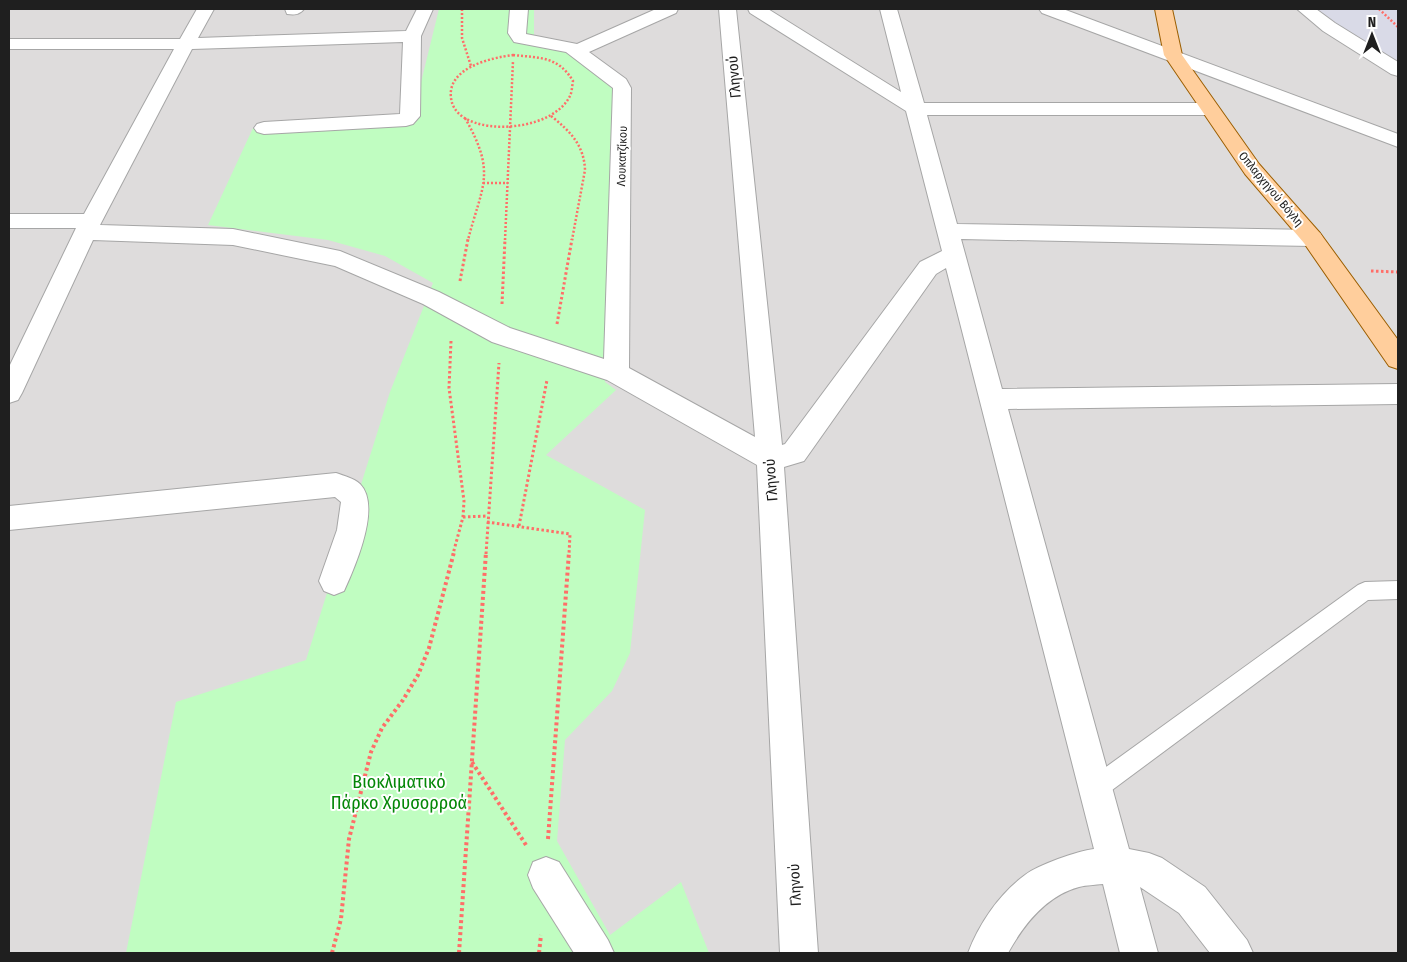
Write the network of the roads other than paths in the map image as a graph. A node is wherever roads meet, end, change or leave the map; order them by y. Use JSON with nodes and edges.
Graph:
{"nodes":[{"id":1,"x":205,"y":9,"type":"edge"},
{"id":2,"x":425,"y":9,"type":"edge"},
{"id":3,"x":519,"y":9,"type":"edge"},
{"id":4,"x":670,"y":9,"type":"edge"},
{"id":5,"x":728,"y":9,"type":"edge"},
{"id":6,"x":756,"y":9,"type":"edge"},
{"id":7,"x":889,"y":9,"type":"edge"},
{"id":8,"x":1048,"y":9,"type":"edge"},
{"id":9,"x":1164,"y":9,"type":"edge"},
{"id":10,"x":1306,"y":9,"type":"edge"},
{"id":11,"x":412,"y":36,"type":"junction"},
{"id":12,"x":9,"y":44,"type":"edge"},
{"id":13,"x":185,"y":44,"type":"junction"},
{"id":14,"x":576,"y":51,"type":"junction"},
{"id":15,"x":1173,"y":54,"type":"junction"},
{"id":16,"x":1398,"y":70,"type":"edge"},
{"id":17,"x":916,"y":109,"type":"junction"},
{"id":18,"x":1209,"y":109,"type":"junction"},
{"id":19,"x":264,"y":128,"type":"dead end"},
{"id":20,"x":1398,"y":141,"type":"edge"},
{"id":21,"x":9,"y":221,"type":"edge"},
{"id":22,"x":88,"y":227,"type":"junction"},
{"id":23,"x":1312,"y":238,"type":"junction"},
{"id":24,"x":951,"y":243,"type":"junction"},
{"id":25,"x":1398,"y":359,"type":"edge"},
{"id":26,"x":616,"y":373,"type":"junction"},
{"id":27,"x":9,"y":393,"type":"edge"},
{"id":28,"x":1398,"y":394,"type":"edge"},
{"id":29,"x":992,"y":399,"type":"junction"},
{"id":30,"x":770,"y":459,"type":"junction"},
{"id":31,"x":9,"y":518,"type":"edge"},
{"id":32,"x":334,"y":581,"type":"dead end"},
{"id":33,"x":1398,"y":590,"type":"edge"},
{"id":34,"x":1096,"y":788,"type":"junction"},
{"id":35,"x":1116,"y":864,"type":"junction"},
{"id":36,"x":546,"y":875,"type":"road end"},
{"id":37,"x":594,"y":953,"type":"edge"},
{"id":38,"x":799,"y":953,"type":"edge"},
{"id":39,"x":987,"y":953,"type":"edge"},
{"id":40,"x":1139,"y":953,"type":"edge"},
{"id":41,"x":1234,"y":953,"type":"edge"}],
"edges":[{"from":1,"to":13,"type":"street"},
{"from":2,"to":11,"type":"street"},
{"from":3,"to":14,"type":"street","name":"Λουκατζίκου"},
{"from":4,"to":14,"type":"street"},
{"from":5,"to":30,"type":"street","name":"Γληνού"},
{"from":6,"to":17,"type":"street"},
{"from":7,"to":17,"type":"street"},
{"from":8,"to":15,"type":"street"},
{"from":9,"to":15,"type":"main road","name":"Οπλαρχηγού Βόγλη"},
{"from":10,"to":16,"type":"street"},
{"from":11,"to":13,"type":"street"},
{"from":11,"to":19,"type":"street"},
{"from":12,"to":13,"type":"street"},
{"from":13,"to":22,"type":"street"},
{"from":14,"to":26,"type":"street","name":"Λουκατζίκου"},
{"from":15,"to":18,"type":"main road","name":"Οπλαρχηγού Βόγλη"},
{"from":15,"to":20,"type":"street"},
{"from":17,"to":18,"type":"street"},
{"from":17,"to":24,"type":"street"},
{"from":18,"to":23,"type":"main road","name":"Οπλαρχηγού Βόγλη"},
{"from":21,"to":22,"type":"street"},
{"from":22,"to":26,"type":"street"},
{"from":22,"to":27,"type":"street"},
{"from":23,"to":24,"type":"street"},
{"from":23,"to":25,"type":"main road","name":"Οπλαρχηγού Βόγλη"},
{"from":24,"to":29,"type":"street"},
{"from":24,"to":30,"type":"street"},
{"from":26,"to":30,"type":"street"},
{"from":28,"to":29,"type":"street"},
{"from":29,"to":34,"type":"street"},
{"from":30,"to":38,"type":"street","name":"Γληνού"},
{"from":31,"to":32,"type":"street"},
{"from":33,"to":34,"type":"lane"},
{"from":34,"to":35,"type":"street"},
{"from":35,"to":39,"type":"street"},
{"from":35,"to":40,"type":"street"},
{"from":35,"to":41,"type":"street"},
{"from":36,"to":37,"type":"street"}]}
